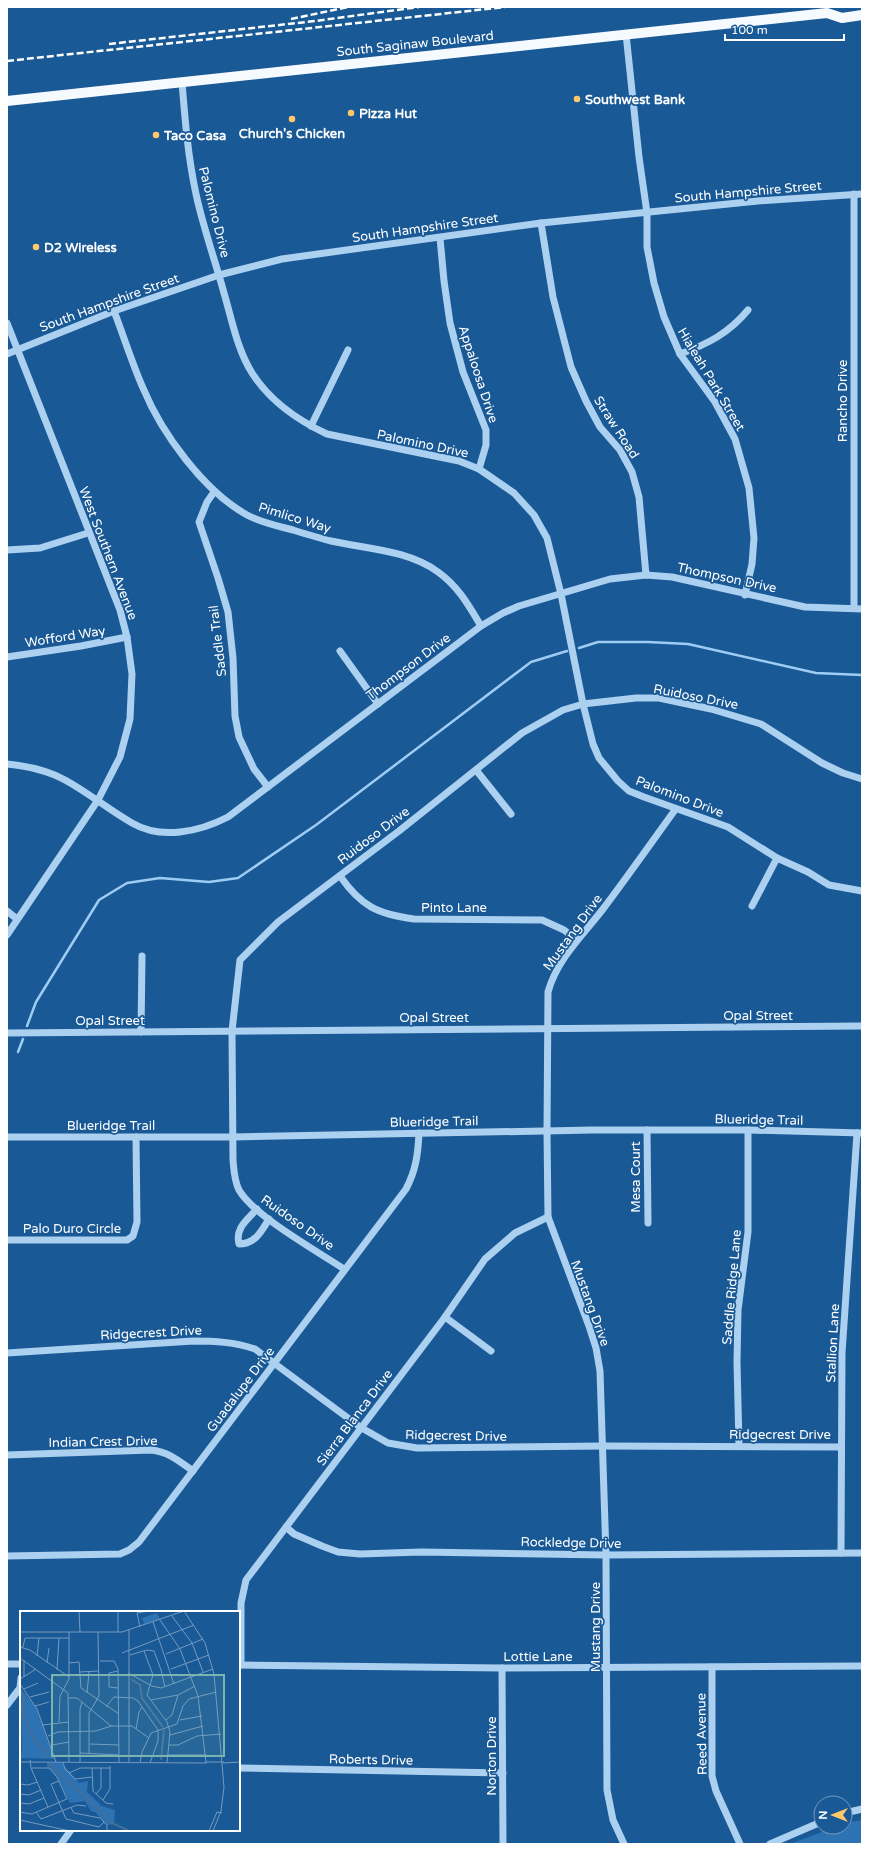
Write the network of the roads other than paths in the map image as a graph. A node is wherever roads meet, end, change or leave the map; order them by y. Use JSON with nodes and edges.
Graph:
{"nodes":[{"id":1,"x":830,"y":10,"type":"edge"},
{"id":2,"x":862,"y":15,"type":"edge"},
{"id":3,"x":626,"y":34,"type":"junction"},
{"id":4,"x":182,"y":82,"type":"junction"},
{"id":5,"x":7,"y":102,"type":"edge"},
{"id":6,"x":858,"y":194,"type":"edge"},
{"id":7,"x":647,"y":213,"type":"junction"},
{"id":8,"x":541,"y":223,"type":"junction"},
{"id":9,"x":440,"y":238,"type":"junction"},
{"id":10,"x":219,"y":275,"type":"junction"},
{"id":11,"x":748,"y":310,"type":"dead end"},
{"id":12,"x":114,"y":312,"type":"junction"},
{"id":13,"x":7,"y":323,"type":"edge"},
{"id":14,"x":17,"y":350,"type":"junction"},
{"id":15,"x":348,"y":350,"type":"dead end"},
{"id":16,"x":7,"y":354,"type":"edge"},
{"id":17,"x":680,"y":354,"type":"junction"},
{"id":18,"x":311,"y":426,"type":"junction"},
{"id":19,"x":479,"y":469,"type":"junction"},
{"id":20,"x":214,"y":492,"type":"junction"},
{"id":21,"x":88,"y":533,"type":"junction"},
{"id":22,"x":7,"y":550,"type":"edge"},
{"id":23,"x":646,"y":575,"type":"junction"},
{"id":24,"x":561,"y":594,"type":"junction"},
{"id":25,"x":745,"y":595,"type":"junction"},
{"id":26,"x":854,"y":608,"type":"junction"},
{"id":27,"x":862,"y":609,"type":"edge"},
{"id":28,"x":481,"y":626,"type":"junction"},
{"id":29,"x":127,"y":637,"type":"junction"},
{"id":30,"x":340,"y":651,"type":"dead end"},
{"id":31,"x":7,"y":657,"type":"edge"},
{"id":32,"x":378,"y":704,"type":"junction"},
{"id":33,"x":583,"y":704,"type":"junction"},
{"id":34,"x":7,"y":764,"type":"edge"},
{"id":35,"x":476,"y":770,"type":"junction"},
{"id":36,"x":862,"y":779,"type":"edge"},
{"id":37,"x":268,"y":787,"type":"junction"},
{"id":38,"x":98,"y":800,"type":"junction"},
{"id":39,"x":675,"y":810,"type":"junction"},
{"id":40,"x":511,"y":814,"type":"dead end"},
{"id":41,"x":777,"y":858,"type":"junction"},
{"id":42,"x":340,"y":876,"type":"junction"},
{"id":43,"x":862,"y":891,"type":"edge"},
{"id":44,"x":752,"y":906,"type":"dead end"},
{"id":45,"x":7,"y":911,"type":"edge"},
{"id":46,"x":17,"y":919,"type":"junction"},
{"id":47,"x":7,"y":935,"type":"edge"},
{"id":48,"x":577,"y":940,"type":"junction"},
{"id":49,"x":142,"y":956,"type":"dead end"},
{"id":50,"x":862,"y":1026,"type":"edge"},
{"id":51,"x":548,"y":1028,"type":"junction"},
{"id":52,"x":232,"y":1031,"type":"junction"},
{"id":53,"x":141,"y":1032,"type":"junction"},
{"id":54,"x":7,"y":1033,"type":"edge"},
{"id":55,"x":647,"y":1130,"type":"junction"},
{"id":56,"x":748,"y":1130,"type":"junction"},
{"id":57,"x":546,"y":1131,"type":"junction"},
{"id":58,"x":419,"y":1133,"type":"junction"},
{"id":59,"x":860,"y":1133,"type":"edge"},
{"id":60,"x":7,"y":1137,"type":"edge"},
{"id":61,"x":136,"y":1137,"type":"junction"},
{"id":62,"x":233,"y":1137,"type":"junction"},
{"id":63,"x":257,"y":1209,"type":"junction"},
{"id":64,"x":548,"y":1217,"type":"junction"},
{"id":65,"x":269,"y":1219,"type":"junction"},
{"id":66,"x":648,"y":1223,"type":"dead end"},
{"id":67,"x":7,"y":1240,"type":"edge"},
{"id":68,"x":344,"y":1269,"type":"junction"},
{"id":69,"x":445,"y":1318,"type":"junction"},
{"id":70,"x":491,"y":1352,"type":"dead end"},
{"id":71,"x":7,"y":1353,"type":"edge"},
{"id":72,"x":275,"y":1364,"type":"junction"},
{"id":73,"x":360,"y":1428,"type":"junction"},
{"id":74,"x":603,"y":1446,"type":"junction"},
{"id":75,"x":739,"y":1446,"type":"junction"},
{"id":76,"x":841,"y":1447,"type":"junction"},
{"id":77,"x":7,"y":1455,"type":"edge"},
{"id":78,"x":193,"y":1471,"type":"junction"},
{"id":79,"x":286,"y":1527,"type":"junction"},
{"id":80,"x":841,"y":1553,"type":"junction"},
{"id":81,"x":862,"y":1553,"type":"edge"},
{"id":82,"x":606,"y":1555,"type":"junction"},
{"id":83,"x":7,"y":1556,"type":"edge"},
{"id":84,"x":7,"y":1664,"type":"edge"},
{"id":85,"x":20,"y":1664,"type":"edge"},
{"id":86,"x":240,"y":1665,"type":"edge"},
{"id":87,"x":862,"y":1666,"type":"edge"},
{"id":88,"x":607,"y":1667,"type":"junction"},
{"id":89,"x":712,"y":1667,"type":"junction"},
{"id":90,"x":502,"y":1668,"type":"junction"},
{"id":91,"x":20,"y":1688,"type":"edge"},
{"id":92,"x":7,"y":1705,"type":"edge"},
{"id":93,"x":240,"y":1768,"type":"edge"},
{"id":94,"x":503,"y":1772,"type":"junction"},
{"id":95,"x":813,"y":1825,"type":"edge"},
{"id":96,"x":70,"y":1831,"type":"edge"},
{"id":97,"x":61,"y":1844,"type":"edge"},
{"id":98,"x":503,"y":1844,"type":"edge"},
{"id":99,"x":624,"y":1844,"type":"edge"},
{"id":100,"x":740,"y":1844,"type":"edge"},
{"id":101,"x":770,"y":1844,"type":"edge"}],
"edges":[{"from":1,"to":2,"type":"main road","name":"South Saginaw Boulevard"},
{"from":1,"to":3,"type":"main road","name":"South Saginaw Boulevard"},
{"from":3,"to":4,"type":"main road","name":"South Saginaw Boulevard"},
{"from":3,"to":7,"type":"street","name":"Hialeah Park Street"},
{"from":4,"to":5,"type":"main road","name":"South Saginaw Boulevard"},
{"from":4,"to":10,"type":"street","name":"Palomino Drive"},
{"from":6,"to":7,"type":"street","name":"South Hampshire Street"},
{"from":6,"to":26,"type":"street","name":"Rancho Drive"},
{"from":7,"to":8,"type":"street","name":"South Hampshire Street"},
{"from":7,"to":17,"type":"street","name":"Hialeah Park Street"},
{"from":8,"to":9,"type":"street","name":"South Hampshire Street"},
{"from":8,"to":23,"type":"street","name":"Straw Road"},
{"from":9,"to":10,"type":"street","name":"South Hampshire Street"},
{"from":9,"to":19,"type":"street","name":"Appaloosa Drive"},
{"from":10,"to":12,"type":"street","name":"South Hampshire Street"},
{"from":10,"to":18,"type":"street","name":"Palomino Drive"},
{"from":11,"to":17,"type":"street"},
{"from":12,"to":14,"type":"street","name":"South Hampshire Street"},
{"from":12,"to":20,"type":"street","name":"Pimlico Way"},
{"from":13,"to":14,"type":"street","name":"West Southern Avenue"},
{"from":14,"to":16,"type":"street","name":"South Hampshire Street"},
{"from":14,"to":21,"type":"street","name":"West Southern Avenue"},
{"from":15,"to":18,"type":"street"},
{"from":17,"to":25,"type":"street","name":"Hialeah Park Street"},
{"from":18,"to":19,"type":"street","name":"Palomino Drive"},
{"from":19,"to":24,"type":"street","name":"Palomino Drive"},
{"from":20,"to":28,"type":"street","name":"Pimlico Way"},
{"from":20,"to":37,"type":"street","name":"Saddle Trail"},
{"from":21,"to":22,"type":"street"},
{"from":21,"to":29,"type":"street","name":"West Southern Avenue"},
{"from":23,"to":24,"type":"street","name":"Thompson Drive"},
{"from":23,"to":25,"type":"street","name":"Thompson Drive"},
{"from":24,"to":28,"type":"street","name":"Thompson Drive"},
{"from":24,"to":33,"type":"street","name":"Palomino Drive"},
{"from":25,"to":26,"type":"street","name":"Thompson Drive"},
{"from":26,"to":27,"type":"street","name":"Thompson Drive"},
{"from":28,"to":32,"type":"street","name":"Thompson Drive"},
{"from":29,"to":31,"type":"street","name":"Wofford Way"},
{"from":29,"to":38,"type":"street","name":"West Southern Avenue"},
{"from":30,"to":32,"type":"street"},
{"from":32,"to":37,"type":"street","name":"Thompson Drive"},
{"from":33,"to":35,"type":"street","name":"Ruidoso Drive"},
{"from":33,"to":36,"type":"street","name":"Ruidoso Drive"},
{"from":33,"to":39,"type":"street","name":"Palomino Drive"},
{"from":34,"to":38,"type":"street","name":"Thompson Drive"},
{"from":35,"to":40,"type":"street"},
{"from":35,"to":42,"type":"street","name":"Ruidoso Drive"},
{"from":37,"to":38,"type":"street","name":"Thompson Drive"},
{"from":38,"to":46,"type":"street","name":"West Southern Avenue"},
{"from":39,"to":41,"type":"street","name":"Palomino Drive"},
{"from":39,"to":48,"type":"street","name":"Mustang Drive"},
{"from":41,"to":43,"type":"street","name":"Palomino Drive"},
{"from":41,"to":44,"type":"street"},
{"from":42,"to":48,"type":"street","name":"Pinto Lane"},
{"from":42,"to":52,"type":"street","name":"Ruidoso Drive"},
{"from":45,"to":46,"type":"street"},
{"from":46,"to":47,"type":"street","name":"West Southern Avenue"},
{"from":48,"to":51,"type":"street","name":"Mustang Drive"},
{"from":49,"to":53,"type":"street"},
{"from":50,"to":51,"type":"street","name":"Opal Street"},
{"from":51,"to":52,"type":"street","name":"Opal Street"},
{"from":51,"to":57,"type":"street","name":"Mustang Drive"},
{"from":52,"to":53,"type":"street","name":"Opal Street"},
{"from":52,"to":62,"type":"street","name":"Ruidoso Drive"},
{"from":53,"to":54,"type":"street","name":"Opal Street"},
{"from":55,"to":56,"type":"street","name":"Blueridge Trail"},
{"from":55,"to":57,"type":"street","name":"Blueridge Trail"},
{"from":55,"to":66,"type":"street","name":"Mesa Court"},
{"from":56,"to":59,"type":"street","name":"Blueridge Trail"},
{"from":56,"to":75,"type":"street","name":"Saddle Ridge Lane"},
{"from":57,"to":58,"type":"street","name":"Blueridge Trail"},
{"from":57,"to":64,"type":"street","name":"Mustang Drive"},
{"from":58,"to":62,"type":"street","name":"Blueridge Trail"},
{"from":58,"to":68,"type":"street","name":"Guadalupe Drive"},
{"from":59,"to":76,"type":"street","name":"Stallion Lane"},
{"from":60,"to":61,"type":"street","name":"Blueridge Trail"},
{"from":61,"to":62,"type":"street","name":"Blueridge Trail"},
{"from":61,"to":67,"type":"street","name":"Palo Duro Circle"},
{"from":62,"to":63,"type":"street","name":"Ruidoso Drive"},
{"from":63,"to":65,"type":"street","name":"Ruidoso Drive"},
{"from":63,"to":65,"type":"street"},
{"from":64,"to":69,"type":"street","name":"Sierra Blanca Drive"},
{"from":64,"to":74,"type":"street","name":"Mustang Drive"},
{"from":65,"to":68,"type":"street","name":"Ruidoso Drive"},
{"from":68,"to":72,"type":"street","name":"Guadalupe Drive"},
{"from":69,"to":70,"type":"street"},
{"from":69,"to":73,"type":"street","name":"Sierra Blanca Drive"},
{"from":71,"to":72,"type":"street","name":"Ridgecrest Drive"},
{"from":72,"to":73,"type":"street","name":"Ridgecrest Drive"},
{"from":72,"to":78,"type":"street","name":"Guadalupe Drive"},
{"from":73,"to":74,"type":"street","name":"Ridgecrest Drive"},
{"from":73,"to":79,"type":"street","name":"Sierra Blanca Drive"},
{"from":74,"to":75,"type":"street","name":"Ridgecrest Drive"},
{"from":74,"to":82,"type":"street","name":"Mustang Drive"},
{"from":75,"to":76,"type":"street","name":"Ridgecrest Drive"},
{"from":76,"to":80,"type":"street","name":"Stallion Lane"},
{"from":77,"to":78,"type":"street","name":"Indian Crest Drive"},
{"from":78,"to":83,"type":"street","name":"Guadalupe Drive"},
{"from":79,"to":82,"type":"street","name":"Rockledge Drive"},
{"from":79,"to":86,"type":"street","name":"Sierra Blanca Drive"},
{"from":80,"to":81,"type":"street","name":"Rockledge Drive"},
{"from":80,"to":82,"type":"street","name":"Rockledge Drive"},
{"from":82,"to":88,"type":"street","name":"Mustang Drive"},
{"from":84,"to":85,"type":"street"},
{"from":86,"to":90,"type":"street","name":"Lottie Lane"},
{"from":87,"to":89,"type":"street","name":"Lottie Lane"},
{"from":88,"to":89,"type":"street","name":"Lottie Lane"},
{"from":88,"to":90,"type":"street","name":"Lottie Lane"},
{"from":88,"to":99,"type":"street","name":"Mustang Drive"},
{"from":89,"to":100,"type":"street","name":"Reed Avenue"},
{"from":90,"to":94,"type":"street","name":"Norton Drive"},
{"from":91,"to":92,"type":"street"},
{"from":93,"to":94,"type":"street","name":"Roberts Drive"},
{"from":94,"to":98,"type":"street","name":"Norton Drive"},
{"from":95,"to":101,"type":"street"},
{"from":96,"to":97,"type":"street"}]}
